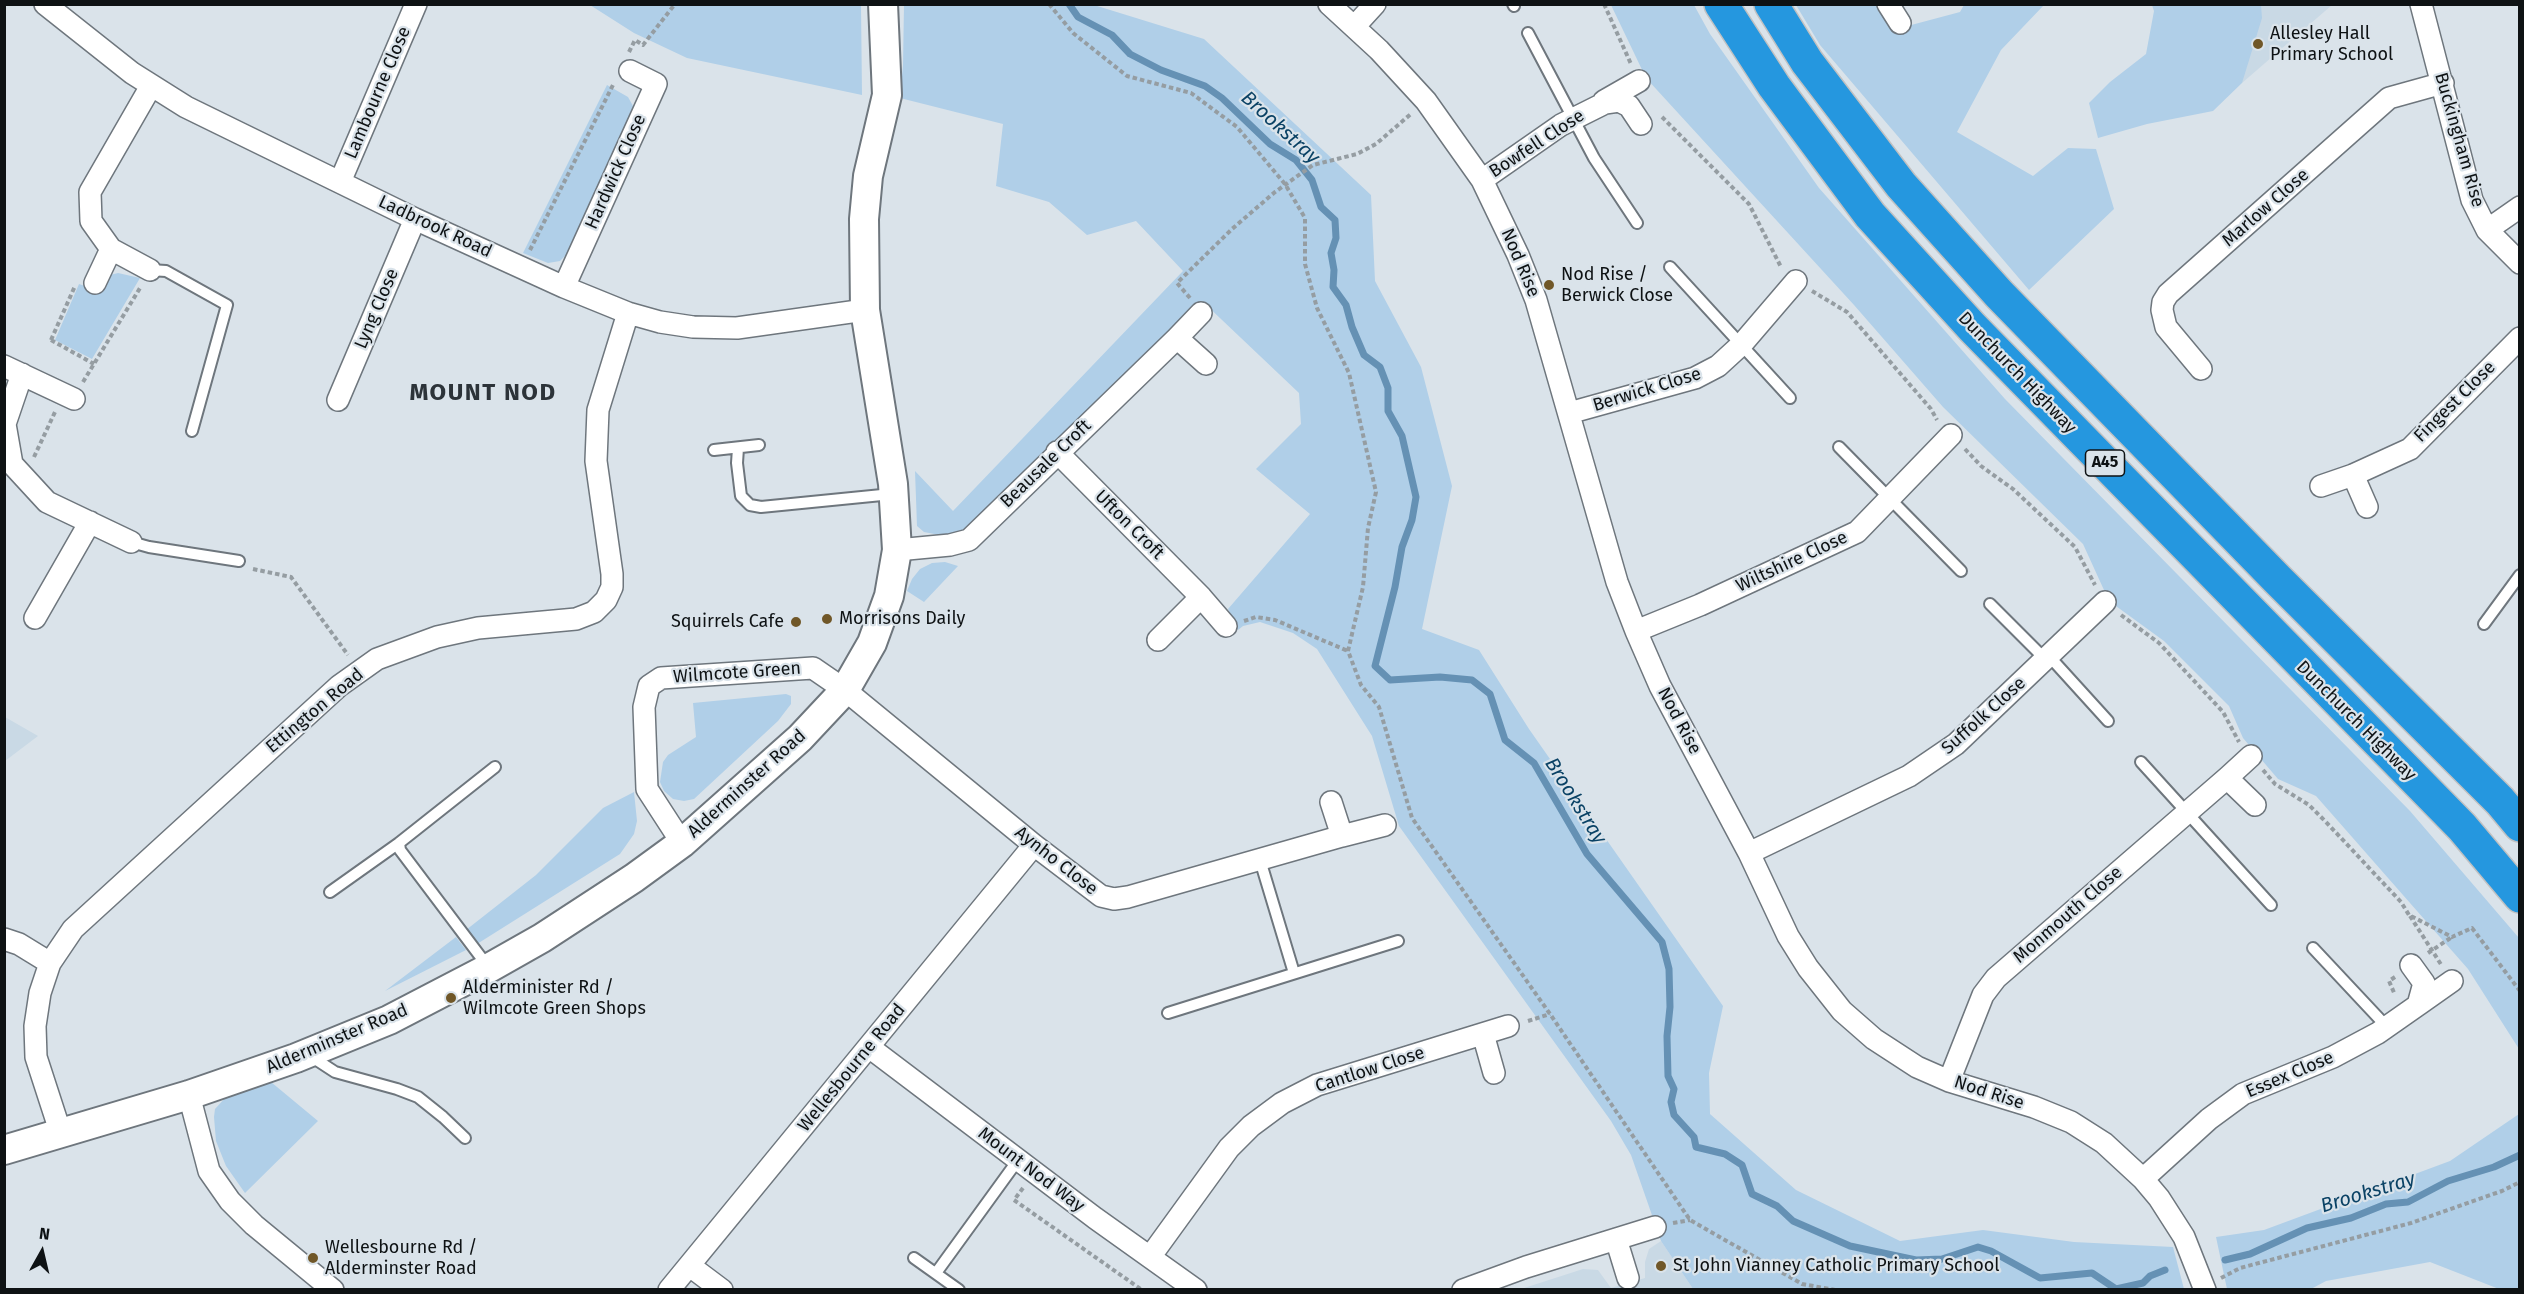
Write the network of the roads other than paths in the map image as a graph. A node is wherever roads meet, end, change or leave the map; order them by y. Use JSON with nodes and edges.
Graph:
{"nodes":[{"id":1,"x":45,"y":4,"type":"edge"},
{"id":2,"x":416,"y":4,"type":"edge"},
{"id":3,"x":883,"y":4,"type":"edge"},
{"id":4,"x":1329,"y":4,"type":"edge"},
{"id":5,"x":1375,"y":4,"type":"edge"},
{"id":6,"x":1721,"y":4,"type":"edge"},
{"id":7,"x":1771,"y":4,"type":"edge"},
{"id":8,"x":1888,"y":4,"type":"edge"},
{"id":9,"x":2421,"y":4,"type":"edge"},
{"id":10,"x":68,"y":12,"type":"edge"},
{"id":11,"x":1899,"y":23,"type":"dead end"},
{"id":12,"x":1354,"y":27,"type":"junction"},
{"id":13,"x":1528,"y":33,"type":"dead end"},
{"id":14,"x":623,"y":71,"type":"road end"},
{"id":15,"x":1639,"y":81,"type":"road end"},
{"id":16,"x":2443,"y":83,"type":"junction"},
{"id":17,"x":151,"y":86,"type":"junction"},
{"id":18,"x":1593,"y":108,"type":"junction"},
{"id":19,"x":1574,"y":118,"type":"junction"},
{"id":20,"x":1641,"y":124,"type":"dead end"},
{"id":21,"x":1482,"y":180,"type":"junction"},
{"id":22,"x":340,"y":182,"type":"junction"},
{"id":23,"x":2520,"y":207,"type":"edge"},
{"id":24,"x":415,"y":219,"type":"junction"},
{"id":25,"x":1636,"y":223,"type":"dead end"},
{"id":26,"x":2487,"y":230,"type":"junction"},
{"id":27,"x":111,"y":249,"type":"junction"},
{"id":28,"x":2520,"y":263,"type":"edge"},
{"id":29,"x":1670,"y":267,"type":"dead end"},
{"id":30,"x":148,"y":275,"type":"joint"},
{"id":31,"x":1796,"y":281,"type":"road end"},
{"id":32,"x":95,"y":283,"type":"dead end"},
{"id":33,"x":564,"y":287,"type":"junction"},
{"id":34,"x":865,"y":310,"type":"junction"},
{"id":35,"x":628,"y":313,"type":"junction"},
{"id":36,"x":1201,"y":313,"type":"road end"},
{"id":37,"x":1177,"y":338,"type":"junction"},
{"id":38,"x":2520,"y":338,"type":"edge"},
{"id":39,"x":1742,"y":344,"type":"junction"},
{"id":40,"x":1206,"y":364,"type":"dead end"},
{"id":41,"x":2201,"y":369,"type":"dead end"},
{"id":42,"x":13,"y":370,"type":"edge"},
{"id":43,"x":1790,"y":398,"type":"dead end"},
{"id":44,"x":74,"y":399,"type":"dead end"},
{"id":45,"x":338,"y":400,"type":"dead end"},
{"id":46,"x":1569,"y":413,"type":"junction"},
{"id":47,"x":192,"y":431,"type":"dead end"},
{"id":48,"x":1951,"y":435,"type":"road end"},
{"id":49,"x":759,"y":445,"type":"dead end"},
{"id":50,"x":1839,"y":447,"type":"dead end"},
{"id":51,"x":738,"y":448,"type":"junction"},
{"id":52,"x":714,"y":450,"type":"dead end"},
{"id":53,"x":1057,"y":452,"type":"junction"},
{"id":54,"x":2354,"y":475,"type":"junction"},
{"id":55,"x":2321,"y":486,"type":"dead end"},
{"id":56,"x":894,"y":494,"type":"junction"},
{"id":57,"x":1889,"y":499,"type":"junction"},
{"id":58,"x":2367,"y":507,"type":"dead end"},
{"id":59,"x":90,"y":522,"type":"junction"},
{"id":60,"x":131,"y":542,"type":"joint"},
{"id":61,"x":897,"y":550,"type":"junction"},
{"id":62,"x":239,"y":561,"type":"road end"},
{"id":63,"x":1961,"y":571,"type":"dead end"},
{"id":64,"x":2520,"y":575,"type":"edge"},
{"id":65,"x":1201,"y":597,"type":"junction"},
{"id":66,"x":2105,"y":602,"type":"road end"},
{"id":67,"x":1990,"y":604,"type":"dead end"},
{"id":68,"x":35,"y":618,"type":"dead end"},
{"id":69,"x":2484,"y":624,"type":"dead end"},
{"id":70,"x":1226,"y":626,"type":"road end"},
{"id":71,"x":1636,"y":631,"type":"junction"},
{"id":72,"x":1158,"y":640,"type":"dead end"},
{"id":73,"x":2047,"y":658,"type":"junction"},
{"id":74,"x":845,"y":690,"type":"junction"},
{"id":75,"x":2108,"y":721,"type":"dead end"},
{"id":76,"x":2251,"y":756,"type":"road end"},
{"id":77,"x":2141,"y":762,"type":"dead end"},
{"id":78,"x":495,"y":767,"type":"dead end"},
{"id":79,"x":2227,"y":778,"type":"junction"},
{"id":80,"x":1331,"y":802,"type":"dead end"},
{"id":81,"x":2255,"y":805,"type":"dead end"},
{"id":82,"x":2187,"y":812,"type":"junction"},
{"id":83,"x":1385,"y":825,"type":"dead end"},
{"id":84,"x":2520,"y":825,"type":"edge"},
{"id":85,"x":1342,"y":836,"type":"junction"},
{"id":86,"x":399,"y":843,"type":"junction"},
{"id":87,"x":682,"y":843,"type":"junction"},
{"id":88,"x":1034,"y":845,"type":"junction"},
{"id":89,"x":1749,"y":853,"type":"junction"},
{"id":90,"x":1260,"y":860,"type":"junction"},
{"id":91,"x":330,"y":892,"type":"dead end"},
{"id":92,"x":2520,"y":896,"type":"edge"},
{"id":93,"x":2271,"y":905,"type":"dead end"},
{"id":94,"x":4,"y":939,"type":"edge"},
{"id":95,"x":1398,"y":941,"type":"dead end"},
{"id":96,"x":2313,"y":948,"type":"dead end"},
{"id":97,"x":50,"y":963,"type":"junction"},
{"id":98,"x":2411,"y":965,"type":"dead end"},
{"id":99,"x":489,"y":968,"type":"junction"},
{"id":100,"x":1294,"y":973,"type":"junction"},
{"id":101,"x":2452,"y":981,"type":"road end"},
{"id":102,"x":2418,"y":1005,"type":"junction"},
{"id":103,"x":1168,"y":1013,"type":"dead end"},
{"id":104,"x":1508,"y":1026,"type":"dead end"},
{"id":105,"x":2387,"y":1027,"type":"junction"},
{"id":106,"x":1483,"y":1034,"type":"junction"},
{"id":107,"x":869,"y":1047,"type":"junction"},
{"id":108,"x":306,"y":1054,"type":"junction"},
{"id":109,"x":1494,"y":1073,"type":"dead end"},
{"id":110,"x":1949,"y":1081,"type":"junction"},
{"id":111,"x":189,"y":1095,"type":"junction"},
{"id":112,"x":61,"y":1134,"type":"junction"},
{"id":113,"x":465,"y":1138,"type":"dead end"},
{"id":114,"x":4,"y":1150,"type":"edge"},
{"id":115,"x":1026,"y":1166,"type":"junction"},
{"id":116,"x":2143,"y":1179,"type":"junction"},
{"id":117,"x":1655,"y":1227,"type":"dead end"},
{"id":118,"x":1616,"y":1239,"type":"junction"},
{"id":119,"x":1150,"y":1257,"type":"junction"},
{"id":120,"x":914,"y":1258,"type":"dead end"},
{"id":121,"x":690,"y":1266,"type":"junction"},
{"id":122,"x":936,"y":1273,"type":"junction"},
{"id":123,"x":1628,"y":1278,"type":"dead end"},
{"id":124,"x":2203,"y":1284,"type":"edge"},
{"id":125,"x":333,"y":1290,"type":"edge"},
{"id":126,"x":669,"y":1290,"type":"edge"},
{"id":127,"x":722,"y":1290,"type":"edge"},
{"id":128,"x":959,"y":1290,"type":"edge"},
{"id":129,"x":1196,"y":1290,"type":"edge"},
{"id":130,"x":1463,"y":1290,"type":"edge"}],
"edges":[{"from":1,"to":10,"type":"street","name":"Ladbrook Road"},
{"from":2,"to":22,"type":"street","name":"Lambourne Close"},
{"from":3,"to":34,"type":"street","name":"Alderminster Road"},
{"from":4,"to":12,"type":"street","name":"Nod Rise"},
{"from":5,"to":12,"type":"street"},
{"from":6,"to":92,"type":"highway","name":"Dunchurch Highway","number":"A45"},
{"from":7,"to":84,"type":"highway","number":"A45"},
{"from":8,"to":11,"type":"street"},
{"from":9,"to":16,"type":"street","name":"Buckingham Rise"},
{"from":10,"to":17,"type":"street","name":"Ladbrook Road"},
{"from":12,"to":21,"type":"street","name":"Nod Rise"},
{"from":13,"to":19,"type":"lane"},
{"from":14,"to":33,"type":"street","name":"Hardwick Close"},
{"from":15,"to":18,"type":"street","name":"Bowfell Close"},
{"from":16,"to":26,"type":"street","name":"Buckingham Rise"},
{"from":16,"to":41,"type":"street","name":"Marlow Close"},
{"from":17,"to":22,"type":"street","name":"Ladbrook Road"},
{"from":17,"to":27,"type":"street"},
{"from":18,"to":19,"type":"street","name":"Bowfell Close"},
{"from":18,"to":20,"type":"street","name":"Bowfell Close"},
{"from":19,"to":21,"type":"street","name":"Bowfell Close"},
{"from":19,"to":25,"type":"lane"},
{"from":21,"to":46,"type":"street","name":"Nod Rise"},
{"from":22,"to":24,"type":"street","name":"Ladbrook Road"},
{"from":23,"to":26,"type":"street"},
{"from":24,"to":33,"type":"street","name":"Ladbrook Road"},
{"from":24,"to":45,"type":"street","name":"Lyng Close"},
{"from":26,"to":28,"type":"street","name":"Buckingham Rise"},
{"from":27,"to":30,"type":"street"},
{"from":27,"to":32,"type":"street"},
{"from":29,"to":39,"type":"lane"},
{"from":30,"to":47,"type":"lane"},
{"from":31,"to":39,"type":"street","name":"Berwick Close"},
{"from":33,"to":35,"type":"street","name":"Ladbrook Road"},
{"from":34,"to":35,"type":"street","name":"Ladbrook Road"},
{"from":34,"to":56,"type":"street","name":"Alderminster Road"},
{"from":35,"to":97,"type":"street","name":"Ettington Road"},
{"from":36,"to":37,"type":"street","name":"Beausale Croft"},
{"from":37,"to":40,"type":"street"},
{"from":37,"to":53,"type":"street","name":"Beausale Croft"},
{"from":38,"to":54,"type":"street","name":"Fingest Close"},
{"from":39,"to":43,"type":"lane"},
{"from":39,"to":46,"type":"street","name":"Berwick Close"},
{"from":42,"to":44,"type":"street"},
{"from":42,"to":59,"type":"street"},
{"from":46,"to":71,"type":"street","name":"Nod Rise"},
{"from":48,"to":57,"type":"street","name":"Wiltshire Close"},
{"from":49,"to":51,"type":"lane"},
{"from":50,"to":57,"type":"lane"},
{"from":51,"to":52,"type":"lane"},
{"from":51,"to":56,"type":"lane"},
{"from":53,"to":61,"type":"street","name":"Beausale Croft"},
{"from":53,"to":65,"type":"street","name":"Ufton Croft"},
{"from":54,"to":55,"type":"street","name":"Fingest Close"},
{"from":54,"to":58,"type":"street"},
{"from":56,"to":61,"type":"street","name":"Alderminster Road"},
{"from":57,"to":63,"type":"lane"},
{"from":57,"to":71,"type":"street","name":"Wiltshire Close"},
{"from":59,"to":60,"type":"street"},
{"from":59,"to":68,"type":"street"},
{"from":60,"to":62,"type":"lane"},
{"from":61,"to":74,"type":"street","name":"Alderminster Road"},
{"from":64,"to":69,"type":"lane"},
{"from":65,"to":70,"type":"street","name":"Ufton Croft"},
{"from":65,"to":72,"type":"street"},
{"from":66,"to":73,"type":"street","name":"Suffolk Close"},
{"from":67,"to":73,"type":"lane"},
{"from":71,"to":89,"type":"street","name":"Nod Rise"},
{"from":73,"to":75,"type":"lane"},
{"from":73,"to":89,"type":"street","name":"Suffolk Close"},
{"from":74,"to":87,"type":"street","name":"Alderminster Road"},
{"from":74,"to":87,"type":"street","name":"Wilmcote Green"},
{"from":74,"to":88,"type":"street","name":"Aynho Close"},
{"from":76,"to":79,"type":"street","name":"Monmouth Close"},
{"from":77,"to":82,"type":"lane"},
{"from":78,"to":86,"type":"lane"},
{"from":79,"to":81,"type":"street"},
{"from":79,"to":82,"type":"street","name":"Monmouth Close"},
{"from":80,"to":85,"type":"street"},
{"from":82,"to":93,"type":"lane"},
{"from":82,"to":110,"type":"street","name":"Monmouth Close"},
{"from":83,"to":85,"type":"street","name":"Aynho Close"},
{"from":85,"to":90,"type":"street","name":"Aynho Close"},
{"from":86,"to":91,"type":"lane"},
{"from":86,"to":99,"type":"lane"},
{"from":87,"to":99,"type":"street","name":"Alderminster Road"},
{"from":88,"to":90,"type":"street","name":"Aynho Close"},
{"from":88,"to":107,"type":"street","name":"Wellesbourne Road"},
{"from":89,"to":110,"type":"street","name":"Nod Rise"},
{"from":90,"to":100,"type":"lane"},
{"from":94,"to":97,"type":"street"},
{"from":95,"to":100,"type":"lane"},
{"from":96,"to":105,"type":"lane"},
{"from":97,"to":112,"type":"street","name":"Ettington Road"},
{"from":98,"to":102,"type":"street"},
{"from":99,"to":108,"type":"street","name":"Alderminster Road"},
{"from":100,"to":103,"type":"lane"},
{"from":101,"to":102,"type":"street","name":"Essex Close"},
{"from":102,"to":105,"type":"street","name":"Essex Close"},
{"from":104,"to":106,"type":"street","name":"Cantlow Close"},
{"from":105,"to":116,"type":"street","name":"Essex Close"},
{"from":106,"to":109,"type":"street"},
{"from":106,"to":119,"type":"street","name":"Cantlow Close"},
{"from":107,"to":115,"type":"street","name":"Mount Nod Way"},
{"from":107,"to":121,"type":"street","name":"Wellesbourne Road"},
{"from":108,"to":111,"type":"street","name":"Alderminster Road"},
{"from":108,"to":113,"type":"lane"},
{"from":110,"to":116,"type":"street","name":"Nod Rise"},
{"from":111,"to":112,"type":"street","name":"Alderminster Road"},
{"from":111,"to":125,"type":"street"},
{"from":112,"to":114,"type":"street","name":"Alderminster Road"},
{"from":115,"to":119,"type":"street","name":"Mount Nod Way"},
{"from":115,"to":122,"type":"lane"},
{"from":116,"to":124,"type":"street","name":"Nod Rise"},
{"from":117,"to":118,"type":"street"},
{"from":118,"to":123,"type":"street"},
{"from":118,"to":130,"type":"street"},
{"from":119,"to":129,"type":"street","name":"Mount Nod Way"},
{"from":120,"to":122,"type":"lane"},
{"from":121,"to":126,"type":"street","name":"Wellesbourne Road"},
{"from":121,"to":127,"type":"street"},
{"from":122,"to":128,"type":"lane"}]}
